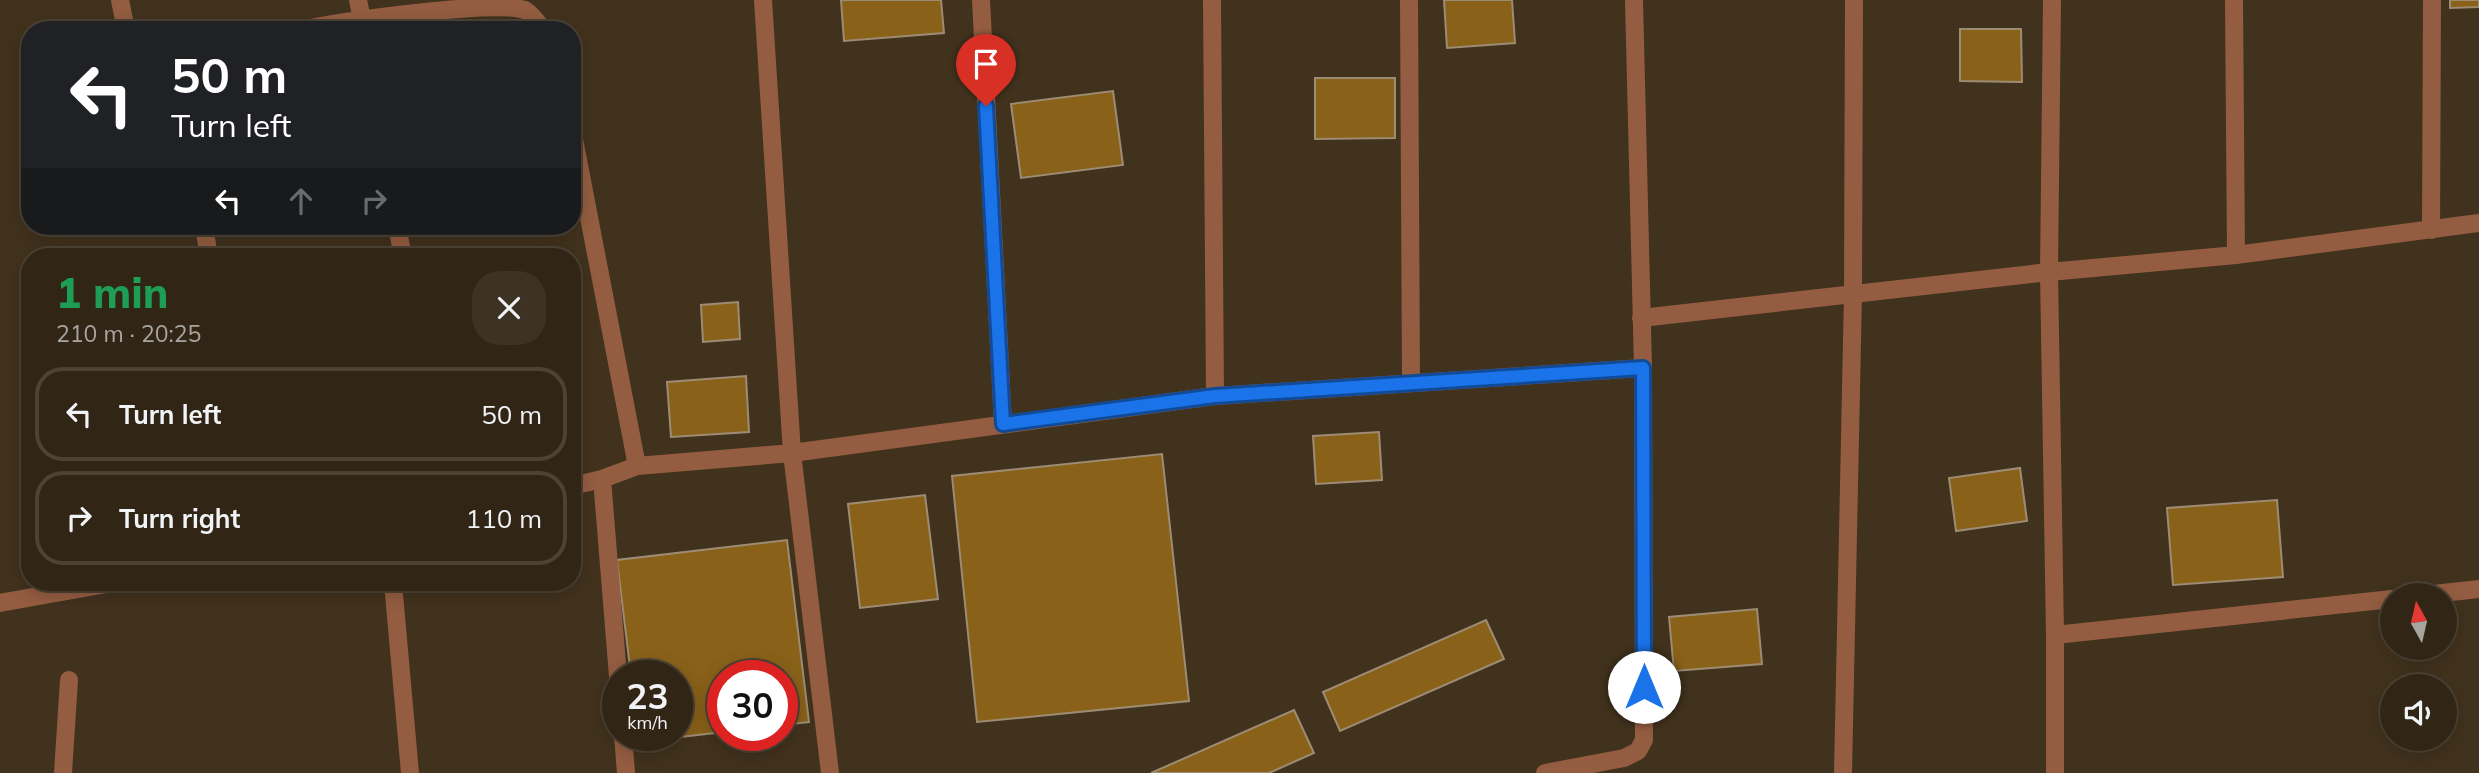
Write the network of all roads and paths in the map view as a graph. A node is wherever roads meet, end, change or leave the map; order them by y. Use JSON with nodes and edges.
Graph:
{"nodes":[{"id":1,"x":120,"y":0,"type":"edge"},
{"id":2,"x":763,"y":0,"type":"edge"},
{"id":3,"x":981,"y":0,"type":"edge"},
{"id":4,"x":1212,"y":0,"type":"edge"},
{"id":5,"x":1409,"y":0,"type":"edge"},
{"id":6,"x":1634,"y":0,"type":"edge"},
{"id":7,"x":1854,"y":0,"type":"edge"},
{"id":8,"x":2052,"y":0,"type":"edge"},
{"id":9,"x":2234,"y":0,"type":"edge"},
{"id":10,"x":2432,"y":0,"type":"edge"},
{"id":11,"x":361,"y":16,"type":"edge"},
{"id":12,"x":124,"y":21,"type":"edge"},
{"id":13,"x":340,"y":21,"type":"edge"},
{"id":14,"x":534,"y":21,"type":"edge"},
{"id":15,"x":581,"y":176,"type":"edge"},
{"id":16,"x":2479,"y":223,"type":"edge"},
{"id":17,"x":2431,"y":230,"type":"junction"},
{"id":18,"x":2236,"y":255,"type":"junction"},
{"id":19,"x":2049,"y":272,"type":"junction"},
{"id":20,"x":1853,"y":293,"type":"junction"},
{"id":21,"x":1641,"y":318,"type":"junction"},
{"id":22,"x":1643,"y":368,"type":"junction"},
{"id":23,"x":1411,"y":382,"type":"junction"},
{"id":24,"x":1215,"y":396,"type":"junction"},
{"id":25,"x":1003,"y":424,"type":"junction"},
{"id":26,"x":792,"y":453,"type":"junction"},
{"id":27,"x":636,"y":466,"type":"junction"},
{"id":28,"x":602,"y":479,"type":"junction"},
{"id":29,"x":581,"y":484,"type":"edge"},
{"id":30,"x":2479,"y":589,"type":"edge"},
{"id":31,"x":67,"y":591,"type":"edge"},
{"id":32,"x":394,"y":591,"type":"edge"},
{"id":33,"x":2457,"y":591,"type":"edge"},
{"id":34,"x":2380,"y":599,"type":"edge"},
{"id":35,"x":0,"y":603,"type":"edge"},
{"id":36,"x":2056,"y":635,"type":"junction"},
{"id":37,"x":617,"y":660,"type":"edge"},
{"id":38,"x":69,"y":681,"type":"dead end"},
{"id":39,"x":624,"y":751,"type":"edge"},
{"id":40,"x":63,"y":773,"type":"edge"},
{"id":41,"x":410,"y":773,"type":"edge"},
{"id":42,"x":626,"y":773,"type":"edge"},
{"id":43,"x":830,"y":773,"type":"edge"},
{"id":44,"x":1545,"y":773,"type":"edge"},
{"id":45,"x":1843,"y":773,"type":"edge"},
{"id":46,"x":2055,"y":773,"type":"edge"}],
"edges":[{"from":1,"to":12,"type":"street"},
{"from":2,"to":26,"type":"street"},
{"from":3,"to":25,"type":"street"},
{"from":4,"to":24,"type":"street"},
{"from":5,"to":23,"type":"street"},
{"from":6,"to":21,"type":"street"},
{"from":7,"to":20,"type":"street"},
{"from":8,"to":19,"type":"street"},
{"from":9,"to":18,"type":"street"},
{"from":10,"to":17,"type":"street"},
{"from":11,"to":13,"type":"street"},
{"from":11,"to":14,"type":"street"},
{"from":15,"to":27,"type":"street"},
{"from":16,"to":17,"type":"street"},
{"from":17,"to":18,"type":"street"},
{"from":18,"to":19,"type":"street"},
{"from":19,"to":20,"type":"street"},
{"from":19,"to":36,"type":"street"},
{"from":20,"to":21,"type":"street"},
{"from":20,"to":45,"type":"street"},
{"from":21,"to":22,"type":"street"},
{"from":22,"to":23,"type":"street"},
{"from":22,"to":44,"type":"street"},
{"from":23,"to":24,"type":"street"},
{"from":24,"to":25,"type":"street"},
{"from":25,"to":26,"type":"street"},
{"from":26,"to":27,"type":"street"},
{"from":26,"to":43,"type":"street"},
{"from":27,"to":28,"type":"street"},
{"from":28,"to":29,"type":"street"},
{"from":28,"to":37,"type":"street"},
{"from":30,"to":33,"type":"street"},
{"from":31,"to":35,"type":"street"},
{"from":32,"to":41,"type":"street"},
{"from":34,"to":36,"type":"street"},
{"from":36,"to":46,"type":"street"},
{"from":38,"to":40,"type":"street"},
{"from":39,"to":42,"type":"street"}]}
